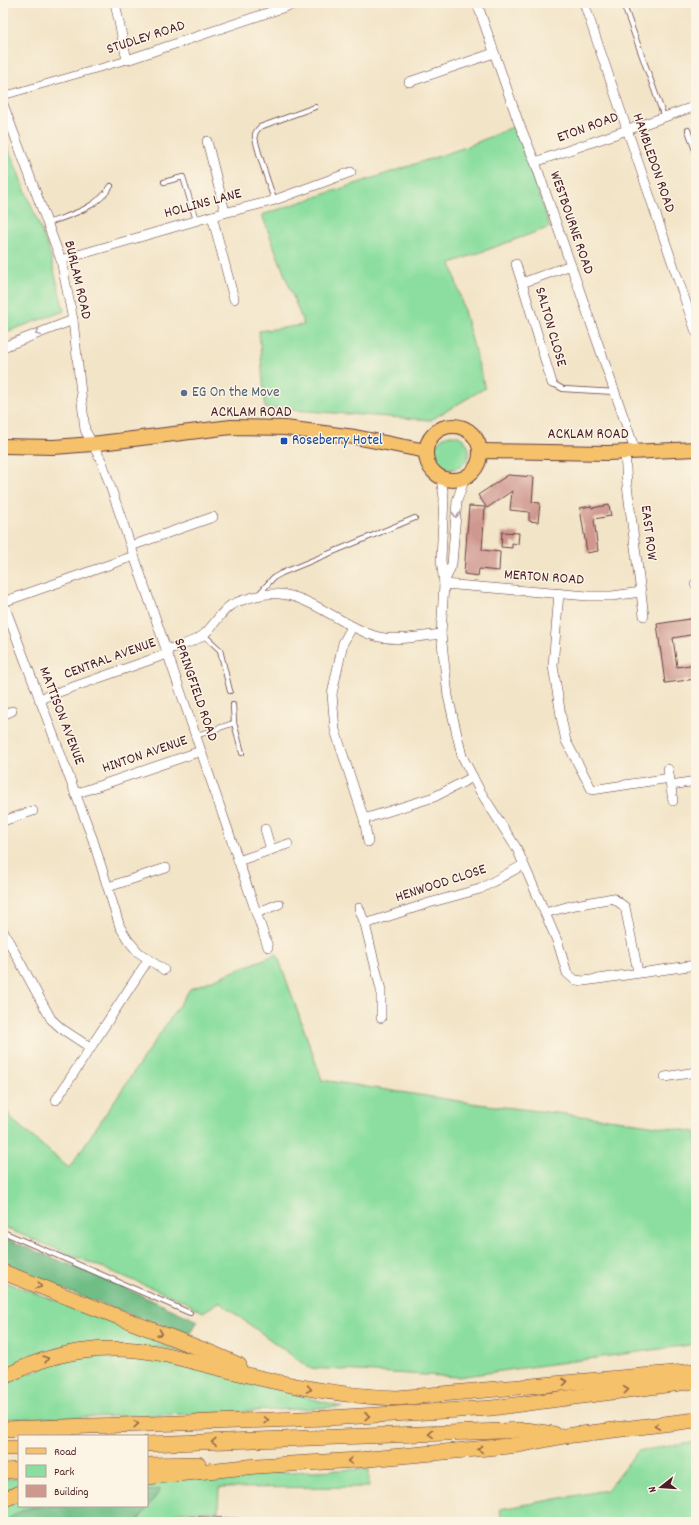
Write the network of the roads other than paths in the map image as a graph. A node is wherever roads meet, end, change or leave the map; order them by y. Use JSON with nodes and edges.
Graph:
{"nodes":[{"id":1,"x":114,"y":3,"type":"edge"},
{"id":2,"x":298,"y":3,"type":"edge"},
{"id":3,"x":477,"y":3,"type":"edge"},
{"id":4,"x":584,"y":3,"type":"edge"},
{"id":5,"x":623,"y":3,"type":"edge"},
{"id":6,"x":494,"y":53,"type":"junction"},
{"id":7,"x":127,"y":60,"type":"junction"},
{"id":8,"x":409,"y":82,"type":"dead end"},
{"id":9,"x":3,"y":96,"type":"edge"},
{"id":10,"x":3,"y":104,"type":"edge"},
{"id":11,"x":696,"y":106,"type":"edge"},
{"id":12,"x":315,"y":107,"type":"dead end"},
{"id":13,"x":664,"y":117,"type":"junction"},
{"id":14,"x":627,"y":129,"type":"junction"},
{"id":15,"x":688,"y":130,"type":"dead end"},
{"id":16,"x":207,"y":140,"type":"dead end"},
{"id":17,"x":696,"y":153,"type":"edge"},
{"id":18,"x":535,"y":162,"type":"junction"},
{"id":19,"x":351,"y":172,"type":"dead end"},
{"id":20,"x":164,"y":182,"type":"dead end"},
{"id":21,"x":111,"y":186,"type":"dead end"},
{"id":22,"x":274,"y":200,"type":"junction"},
{"id":23,"x":225,"y":212,"type":"junction"},
{"id":24,"x":212,"y":216,"type":"junction"},
{"id":25,"x":196,"y":220,"type":"junction"},
{"id":26,"x":48,"y":223,"type":"junction"},
{"id":27,"x":61,"y":260,"type":"junction"},
{"id":28,"x":516,"y":264,"type":"dead end"},
{"id":29,"x":571,"y":265,"type":"junction"},
{"id":30,"x":522,"y":282,"type":"junction"},
{"id":31,"x":234,"y":300,"type":"dead end"},
{"id":32,"x":73,"y":320,"type":"junction"},
{"id":33,"x":696,"y":332,"type":"edge"},
{"id":34,"x":3,"y":347,"type":"edge"},
{"id":35,"x":552,"y":383,"type":"joint"},
{"id":36,"x":615,"y":392,"type":"junction"},
{"id":37,"x":92,"y":444,"type":"junction"},
{"id":38,"x":3,"y":446,"type":"edge"},
{"id":39,"x":696,"y":449,"type":"edge"},
{"id":40,"x":426,"y":451,"type":"junction"},
{"id":41,"x":480,"y":451,"type":"junction"},
{"id":42,"x":630,"y":453,"type":"junction"},
{"id":43,"x":441,"y":477,"type":"junction"},
{"id":44,"x":465,"y":477,"type":"junction"},
{"id":45,"x":213,"y":517,"type":"dead end"},
{"id":46,"x":416,"y":518,"type":"dead end"},
{"id":47,"x":131,"y":546,"type":"junction"},
{"id":48,"x":134,"y":556,"type":"junction"},
{"id":49,"x":444,"y":584,"type":"junction"},
{"id":50,"x":641,"y":592,"type":"junction"},
{"id":51,"x":559,"y":594,"type":"junction"},
{"id":52,"x":258,"y":596,"type":"junction"},
{"id":53,"x":3,"y":602,"type":"edge"},
{"id":54,"x":644,"y":616,"type":"dead end"},
{"id":55,"x":352,"y":626,"type":"junction"},
{"id":56,"x":207,"y":631,"type":"junction"},
{"id":57,"x":442,"y":634,"type":"junction"},
{"id":58,"x":167,"y":652,"type":"junction"},
{"id":59,"x":230,"y":691,"type":"dead end"},
{"id":60,"x":39,"y":699,"type":"junction"},
{"id":61,"x":234,"y":705,"type":"dead end"},
{"id":62,"x":12,"y":711,"type":"dead end"},
{"id":63,"x":3,"y":715,"type":"edge"},
{"id":64,"x":234,"y":723,"type":"junction"},
{"id":65,"x":195,"y":736,"type":"junction"},
{"id":66,"x":201,"y":751,"type":"junction"},
{"id":67,"x":242,"y":753,"type":"dead end"},
{"id":68,"x":668,"y":769,"type":"dead end"},
{"id":69,"x":473,"y":777,"type":"junction"},
{"id":70,"x":696,"y":781,"type":"edge"},
{"id":71,"x":670,"y":782,"type":"junction"},
{"id":72,"x":75,"y":794,"type":"junction"},
{"id":73,"x":673,"y":801,"type":"dead end"},
{"id":74,"x":33,"y":811,"type":"dead end"},
{"id":75,"x":364,"y":819,"type":"junction"},
{"id":76,"x":3,"y":821,"type":"edge"},
{"id":77,"x":265,"y":829,"type":"dead end"},
{"id":78,"x":368,"y":842,"type":"dead end"},
{"id":79,"x":288,"y":844,"type":"dead end"},
{"id":80,"x":271,"y":850,"type":"junction"},
{"id":81,"x":238,"y":861,"type":"junction"},
{"id":82,"x":523,"y":865,"type":"junction"},
{"id":83,"x":166,"y":868,"type":"dead end"},
{"id":84,"x":108,"y":887,"type":"junction"},
{"id":85,"x":280,"y":904,"type":"dead end"},
{"id":86,"x":360,"y":908,"type":"dead end"},
{"id":87,"x":256,"y":913,"type":"junction"},
{"id":88,"x":545,"y":914,"type":"junction"},
{"id":89,"x":365,"y":924,"type":"junction"},
{"id":90,"x":3,"y":931,"type":"edge"},
{"id":91,"x":268,"y":947,"type":"dead end"},
{"id":92,"x":7,"y":950,"type":"edge"},
{"id":93,"x":148,"y":960,"type":"junction"},
{"id":94,"x":696,"y":966,"type":"edge"},
{"id":95,"x":164,"y":970,"type":"dead end"},
{"id":96,"x":638,"y":972,"type":"junction"},
{"id":97,"x":381,"y":1018,"type":"dead end"},
{"id":98,"x":91,"y":1048,"type":"junction"},
{"id":99,"x":696,"y":1072,"type":"edge"},
{"id":100,"x":665,"y":1077,"type":"dead end"},
{"id":101,"x":56,"y":1100,"type":"dead end"},
{"id":102,"x":3,"y":1232,"type":"edge"},
{"id":103,"x":3,"y":1272,"type":"edge"},
{"id":104,"x":190,"y":1313,"type":"dead end"},
{"id":105,"x":696,"y":1371,"type":"edge"},
{"id":106,"x":6,"y":1376,"type":"edge"},
{"id":107,"x":271,"y":1380,"type":"junction"},
{"id":108,"x":696,"y":1381,"type":"edge"},
{"id":109,"x":456,"y":1393,"type":"junction"},
{"id":110,"x":588,"y":1395,"type":"junction"},
{"id":111,"x":696,"y":1420,"type":"edge"},
{"id":112,"x":3,"y":1429,"type":"edge"},
{"id":113,"x":565,"y":1436,"type":"junction"},
{"id":114,"x":148,"y":1444,"type":"edge"},
{"id":115,"x":3,"y":1448,"type":"edge"},
{"id":116,"x":18,"y":1448,"type":"edge"},
{"id":117,"x":148,"y":1465,"type":"edge"},
{"id":118,"x":257,"y":1466,"type":"junction"},
{"id":119,"x":18,"y":1470,"type":"edge"},
{"id":120,"x":3,"y":1471,"type":"edge"},
{"id":121,"x":148,"y":1477,"type":"edge"},
{"id":122,"x":18,"y":1493,"type":"edge"},
{"id":123,"x":3,"y":1500,"type":"edge"},
{"id":124,"x":174,"y":1522,"type":"edge"},
{"id":125,"x":266,"y":1522,"type":"edge"}],
"edges":[{"from":1,"to":7,"type":"street"},
{"from":2,"to":7,"type":"street","name":"STUDLEY ROAD"},
{"from":3,"to":6,"type":"street","name":"WESTBOURNE ROAD"},
{"from":4,"to":14,"type":"street","name":"HAMBLEDON ROAD"},
{"from":5,"to":13,"type":"lane"},
{"from":6,"to":8,"type":"street"},
{"from":6,"to":18,"type":"street","name":"WESTBOURNE ROAD"},
{"from":7,"to":9,"type":"street","name":"STUDLEY ROAD"},
{"from":10,"to":26,"type":"street","name":"BURLAM ROAD"},
{"from":11,"to":13,"type":"street","name":"ETON ROAD"},
{"from":12,"to":22,"type":"lane"},
{"from":13,"to":14,"type":"street","name":"ETON ROAD"},
{"from":14,"to":18,"type":"street","name":"ETON ROAD"},
{"from":14,"to":33,"type":"street","name":"HAMBLEDON ROAD"},
{"from":15,"to":17,"type":"lane"},
{"from":16,"to":23,"type":"street"},
{"from":18,"to":29,"type":"street","name":"WESTBOURNE ROAD"},
{"from":19,"to":22,"type":"street","name":"HOLLINS LANE"},
{"from":20,"to":25,"type":"lane"},
{"from":21,"to":26,"type":"lane"},
{"from":22,"to":23,"type":"street","name":"HOLLINS LANE"},
{"from":23,"to":24,"type":"street","name":"HOLLINS LANE"},
{"from":24,"to":25,"type":"street","name":"HOLLINS LANE"},
{"from":24,"to":31,"type":"street"},
{"from":25,"to":27,"type":"street","name":"HOLLINS LANE"},
{"from":26,"to":27,"type":"street","name":"BURLAM ROAD"},
{"from":27,"to":32,"type":"street","name":"BURLAM ROAD"},
{"from":28,"to":30,"type":"street"},
{"from":29,"to":30,"type":"street","name":"SALTON CLOSE"},
{"from":29,"to":36,"type":"street","name":"WESTBOURNE ROAD"},
{"from":30,"to":35,"type":"street","name":"SALTON CLOSE"},
{"from":32,"to":34,"type":"street","one_way":true},
{"from":32,"to":37,"type":"street","name":"BURLAM ROAD"},
{"from":35,"to":36,"type":"lane"},
{"from":36,"to":42,"type":"street","name":"WESTBOURNE ROAD"},
{"from":37,"to":38,"type":"main road","name":"ACKLAM ROAD"},
{"from":37,"to":40,"type":"main road","name":"ACKLAM ROAD"},
{"from":37,"to":47,"type":"street","name":"SPRINGFIELD ROAD"},
{"from":39,"to":42,"type":"main road","name":"ACKLAM ROAD"},
{"from":40,"to":41,"type":"main road"},
{"from":40,"to":43,"type":"main road"},
{"from":41,"to":42,"type":"main road","name":"ACKLAM ROAD"},
{"from":41,"to":44,"type":"main road"},
{"from":42,"to":50,"type":"street","name":"EAST ROW"},
{"from":43,"to":44,"type":"main road"},
{"from":43,"to":49,"type":"street"},
{"from":44,"to":49,"type":"street","one_way":true},
{"from":45,"to":47,"type":"street"},
{"from":46,"to":52,"type":"lane"},
{"from":47,"to":48,"type":"street","name":"SPRINGFIELD ROAD"},
{"from":48,"to":53,"type":"street"},
{"from":48,"to":58,"type":"street","name":"SPRINGFIELD ROAD"},
{"from":49,"to":51,"type":"street","name":"MERTON ROAD"},
{"from":49,"to":57,"type":"street"},
{"from":50,"to":51,"type":"street","name":"MERTON ROAD"},
{"from":50,"to":54,"type":"street","name":"EAST ROW"},
{"from":51,"to":71,"type":"street"},
{"from":52,"to":55,"type":"street"},
{"from":52,"to":56,"type":"street"},
{"from":53,"to":60,"type":"street","name":"MATTISON AVENUE"},
{"from":55,"to":57,"type":"street"},
{"from":55,"to":75,"type":"street"},
{"from":56,"to":58,"type":"street","name":"CENTRAL AVENUE"},
{"from":56,"to":59,"type":"lane"},
{"from":57,"to":69,"type":"street"},
{"from":58,"to":60,"type":"street","name":"CENTRAL AVENUE"},
{"from":58,"to":65,"type":"street","name":"SPRINGFIELD ROAD"},
{"from":60,"to":72,"type":"street","name":"MATTISON AVENUE"},
{"from":61,"to":64,"type":"lane"},
{"from":62,"to":63,"type":"street"},
{"from":64,"to":65,"type":"lane"},
{"from":64,"to":67,"type":"lane"},
{"from":65,"to":66,"type":"street","name":"SPRINGFIELD ROAD"},
{"from":66,"to":72,"type":"street","name":"HINTON AVENUE"},
{"from":66,"to":81,"type":"street","name":"SPRINGFIELD ROAD"},
{"from":68,"to":71,"type":"street"},
{"from":69,"to":75,"type":"street"},
{"from":69,"to":82,"type":"street"},
{"from":70,"to":71,"type":"street"},
{"from":71,"to":73,"type":"street"},
{"from":72,"to":84,"type":"street","name":"MATTISON AVENUE"},
{"from":74,"to":76,"type":"street"},
{"from":75,"to":78,"type":"street"},
{"from":77,"to":80,"type":"street"},
{"from":79,"to":80,"type":"street"},
{"from":80,"to":81,"type":"street"},
{"from":81,"to":87,"type":"street","name":"SPRINGFIELD ROAD"},
{"from":82,"to":88,"type":"street"},
{"from":82,"to":89,"type":"street","name":"HENWOOD CLOSE"},
{"from":83,"to":84,"type":"street"},
{"from":84,"to":93,"type":"street","name":"MATTISON AVENUE"},
{"from":85,"to":87,"type":"street"},
{"from":86,"to":89,"type":"street"},
{"from":87,"to":91,"type":"street","name":"SPRINGFIELD ROAD"},
{"from":88,"to":96,"type":"street"},
{"from":88,"to":96,"type":"street"},
{"from":89,"to":97,"type":"street"},
{"from":90,"to":92,"type":"street"},
{"from":92,"to":98,"type":"street"},
{"from":93,"to":95,"type":"street","name":"MATTISON AVENUE"},
{"from":93,"to":98,"type":"street"},
{"from":94,"to":96,"type":"street"},
{"from":98,"to":101,"type":"street"},
{"from":99,"to":100,"type":"street"},
{"from":102,"to":104,"type":"lane"},
{"from":103,"to":107,"type":"highway","one_way":true},
{"from":109,"to":105,"type":"highway","one_way":true},
{"from":106,"to":107,"type":"highway","one_way":true},
{"from":107,"to":109,"type":"highway","one_way":true},
{"from":110,"to":108,"type":"highway","one_way":true},
{"from":109,"to":110,"type":"highway"},
{"from":112,"to":110,"type":"highway","one_way":true},
{"from":111,"to":113,"type":"highway","one_way":true},
{"from":113,"to":114,"type":"highway","one_way":true},
{"from":113,"to":118,"type":"highway","one_way":true},
{"from":115,"to":116,"type":"highway"},
{"from":117,"to":118,"type":"highway"},
{"from":118,"to":121,"type":"highway"},
{"from":119,"to":120,"type":"highway"},
{"from":122,"to":123,"type":"highway"},
{"from":124,"to":125,"type":"lane"}]}
